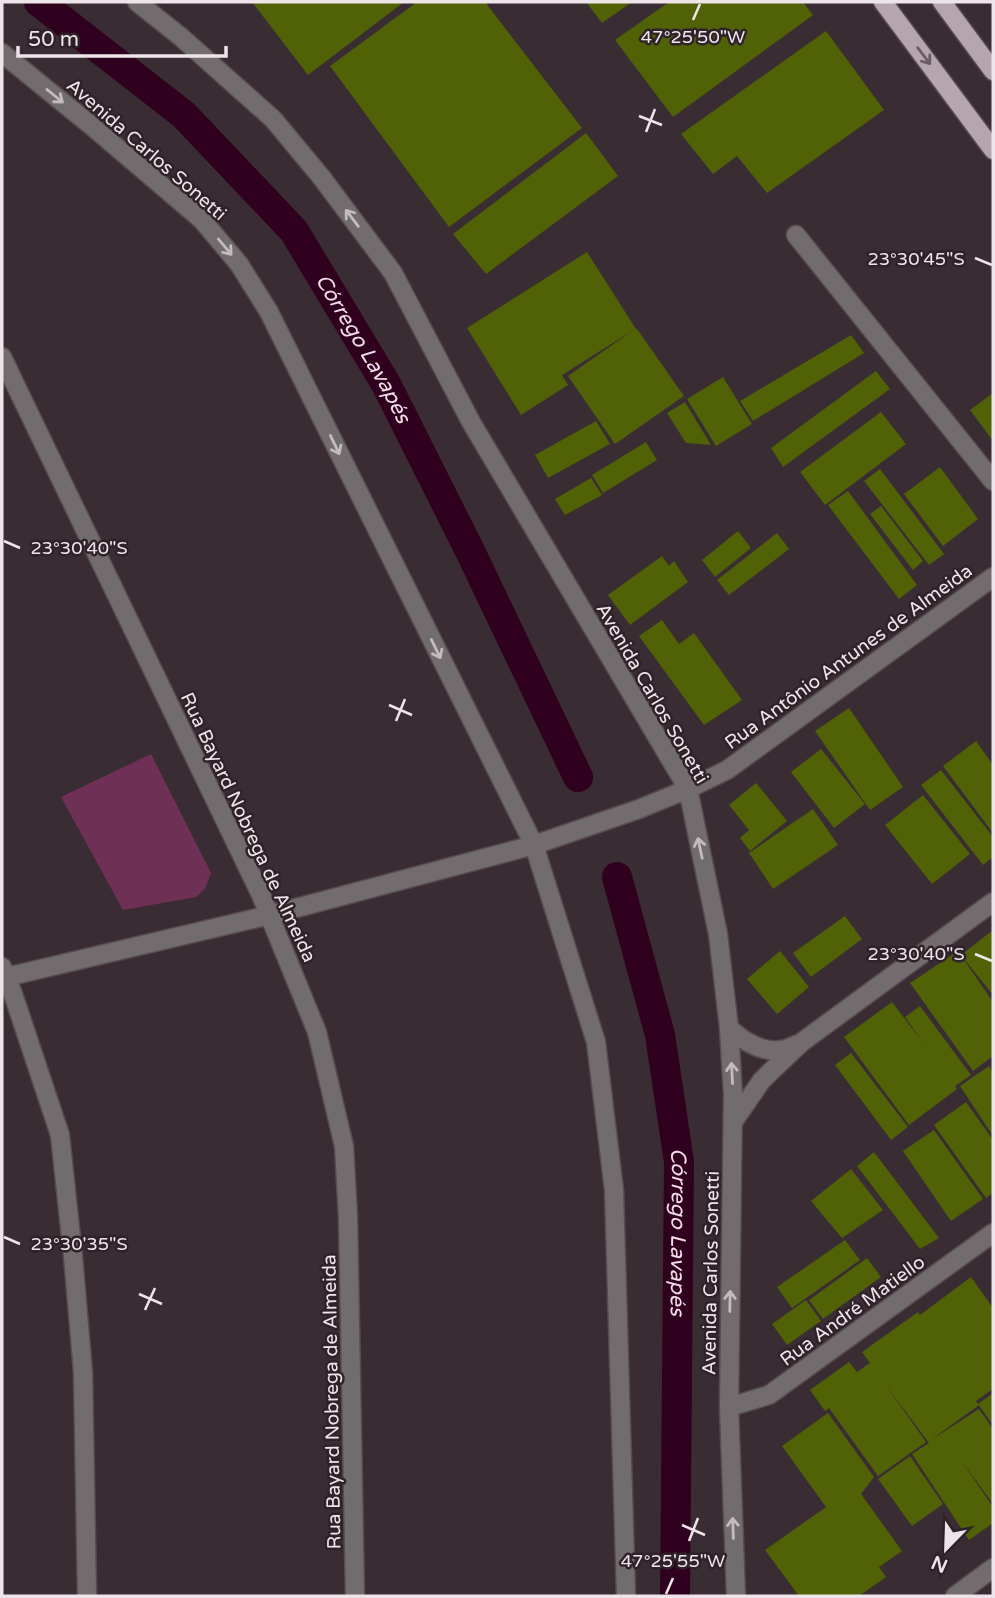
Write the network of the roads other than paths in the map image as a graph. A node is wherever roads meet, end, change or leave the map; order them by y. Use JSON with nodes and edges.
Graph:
{"nodes":[{"id":1,"x":137,"y":2,"type":"edge"},
{"id":2,"x":883,"y":2,"type":"edge"},
{"id":3,"x":942,"y":2,"type":"edge"},
{"id":4,"x":2,"y":53,"type":"edge"},
{"id":5,"x":993,"y":71,"type":"edge"},
{"id":6,"x":993,"y":150,"type":"edge"},
{"id":7,"x":796,"y":235,"type":"dead end"},
{"id":8,"x":2,"y":358,"type":"edge"},
{"id":9,"x":993,"y":481,"type":"edge"},
{"id":10,"x":993,"y":577,"type":"edge"},
{"id":11,"x":688,"y":789,"type":"junction"},
{"id":12,"x":534,"y":845,"type":"junction"},
{"id":13,"x":993,"y":902,"type":"edge"},
{"id":14,"x":271,"y":915,"type":"junction"},
{"id":15,"x":3,"y":974,"type":"edge"},
{"id":16,"x":729,"y":1028,"type":"junction"},
{"id":17,"x":802,"y":1042,"type":"junction"},
{"id":18,"x":733,"y":1122,"type":"junction"},
{"id":19,"x":993,"y":1233,"type":"edge"},
{"id":20,"x":729,"y":1407,"type":"junction"},
{"id":21,"x":993,"y":1568,"type":"edge"},
{"id":22,"x":88,"y":1596,"type":"edge"},
{"id":23,"x":355,"y":1596,"type":"edge"},
{"id":24,"x":626,"y":1596,"type":"edge"},
{"id":25,"x":736,"y":1596,"type":"edge"},
{"id":26,"x":954,"y":1596,"type":"edge"}],
"edges":[{"from":11,"to":1,"type":"street","name":"Avenida Carlos Sonetti","one_way":true},
{"from":2,"to":6,"type":"main road","one_way":true},
{"from":3,"to":5,"type":"main road"},
{"from":4,"to":12,"type":"street","name":"Avenida Carlos Sonetti","one_way":true},
{"from":7,"to":9,"type":"street"},
{"from":8,"to":14,"type":"street","name":"Rua Bayard Nobrega de Almeida"},
{"from":10,"to":11,"type":"street","name":"Rua Antônio Antunes de Almeida"},
{"from":11,"to":12,"type":"street","name":"Rua Antônio Antunes de Almeida"},
{"from":16,"to":11,"type":"street","name":"Avenida Carlos Sonetti","one_way":true},
{"from":12,"to":14,"type":"street","name":"Rua Antônio Antunes de Almeida"},
{"from":12,"to":24,"type":"street","name":"Avenida Carlos Sonetti"},
{"from":13,"to":17,"type":"street"},
{"from":14,"to":15,"type":"street","name":"Rua Antônio Antunes de Almeida"},
{"from":14,"to":23,"type":"street","name":"Rua Bayard Nobrega de Almeida"},
{"from":15,"to":22,"type":"street"},
{"from":16,"to":17,"type":"street"},
{"from":18,"to":16,"type":"street","name":"Avenida Carlos Sonetti","one_way":true},
{"from":17,"to":18,"type":"street"},
{"from":20,"to":18,"type":"street","name":"Avenida Carlos Sonetti","one_way":true},
{"from":19,"to":20,"type":"street","name":"Rua André Matiello"},
{"from":25,"to":20,"type":"street","name":"Avenida Carlos Sonetti","one_way":true},
{"from":21,"to":26,"type":"street"}]}
